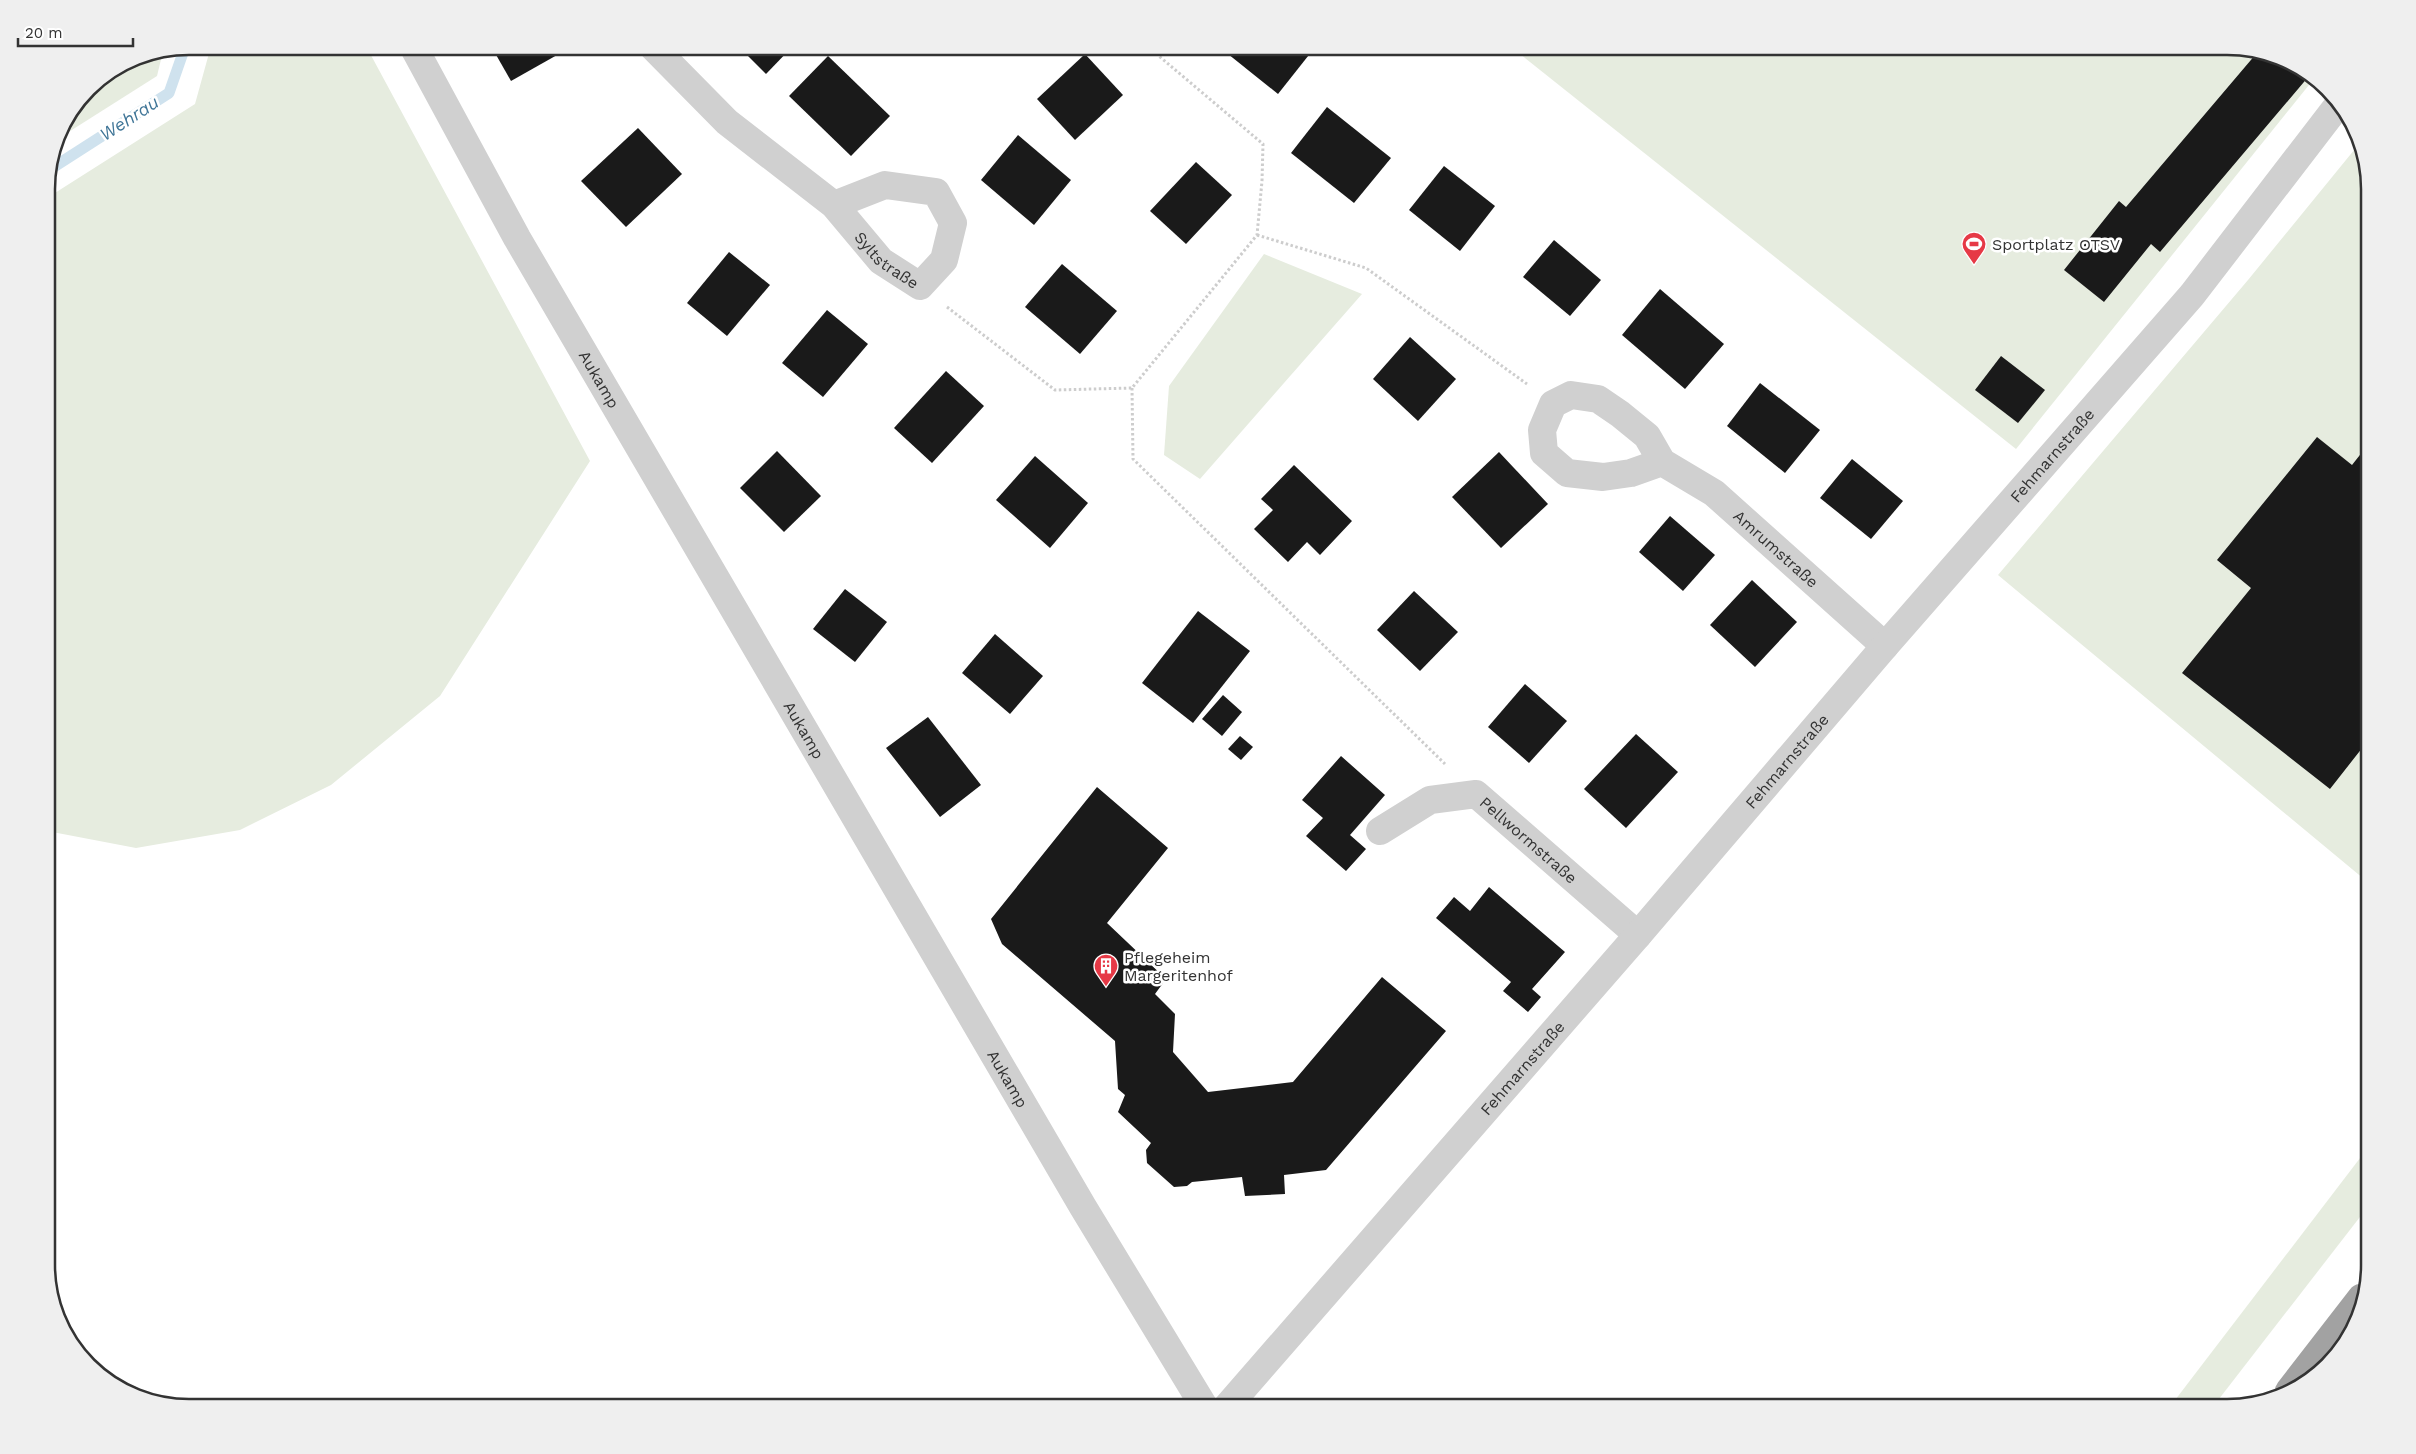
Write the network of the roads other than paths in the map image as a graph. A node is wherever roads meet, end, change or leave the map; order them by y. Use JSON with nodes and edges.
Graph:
{"nodes":[{"id":1,"x":418,"y":55,"type":"edge"},
{"id":2,"x":661,"y":55,"type":"edge"},
{"id":3,"x":2334,"y":110,"type":"edge"},
{"id":4,"x":834,"y":205,"type":"junction"},
{"id":5,"x":1662,"y":462,"type":"junction"},
{"id":6,"x":1885,"y":646,"type":"junction"},
{"id":7,"x":1380,"y":831,"type":"dead end"},
{"id":8,"x":1638,"y":935,"type":"junction"},
{"id":9,"x":2353,"y":1308,"type":"edge"},
{"id":10,"x":2300,"y":1377,"type":"edge"},
{"id":11,"x":1200,"y":1399,"type":"edge"},
{"id":12,"x":1234,"y":1399,"type":"edge"}],
"edges":[{"from":1,"to":11,"type":"street","name":"Aukamp"},
{"from":2,"to":4,"type":"street","name":"Syltstraße"},
{"from":3,"to":6,"type":"street","name":"Fehmarnstraße"},
{"from":4,"to":4,"type":"street","name":"Syltstraße"},
{"from":5,"to":5,"type":"street","name":"Amrumstraße"},
{"from":5,"to":6,"type":"street","name":"Amrumstraße"},
{"from":6,"to":8,"type":"street","name":"Fehmarnstraße"},
{"from":7,"to":8,"type":"street","name":"Pellwormstraße"},
{"from":8,"to":12,"type":"street","name":"Fehmarnstraße"},
{"from":9,"to":10,"type":"highway"}]}
